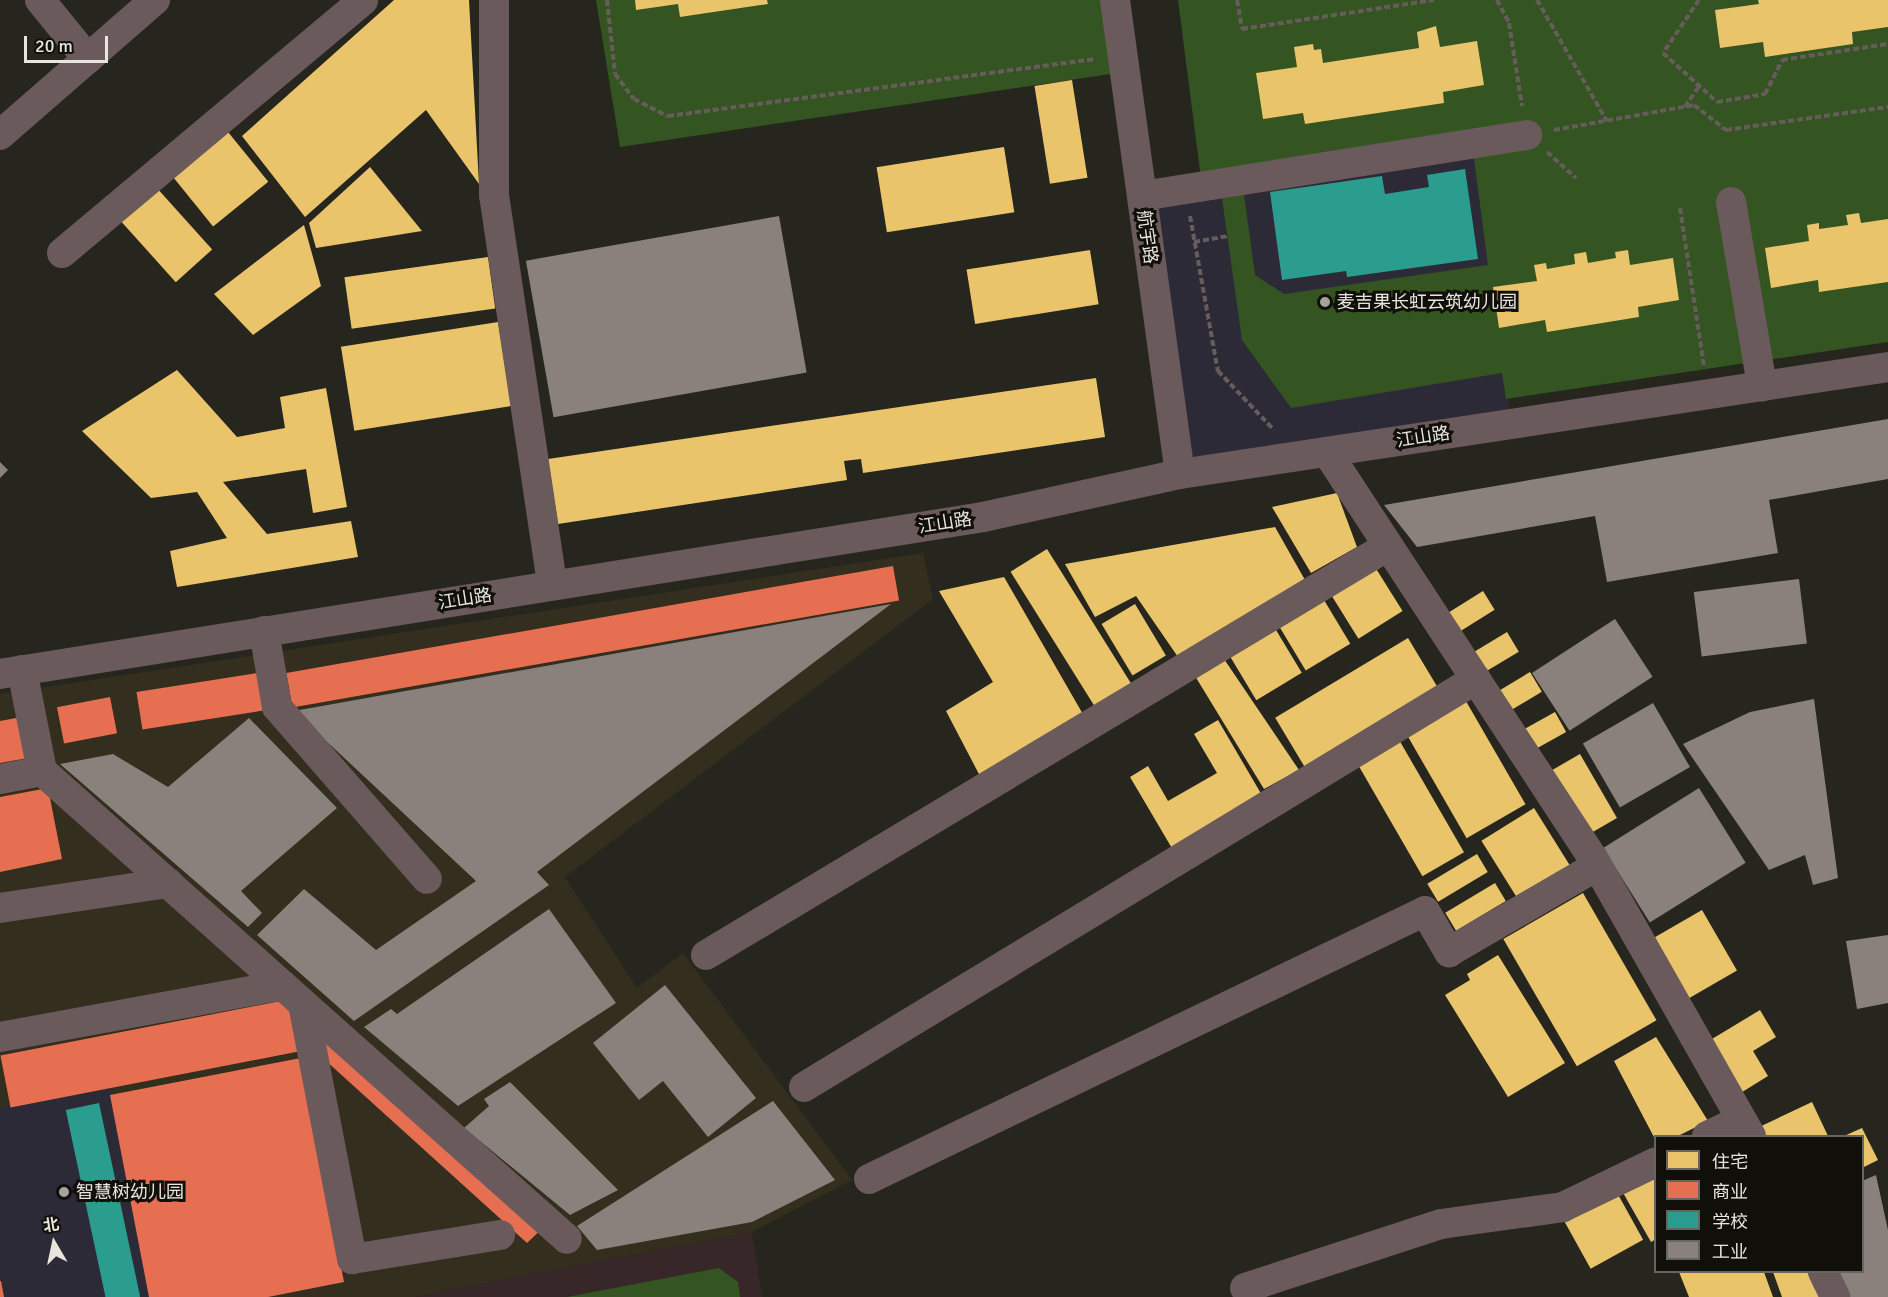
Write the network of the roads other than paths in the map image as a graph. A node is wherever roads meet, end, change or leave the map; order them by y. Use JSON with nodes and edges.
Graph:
{"nodes":[{"id":1,"x":40,"y":0,"type":"edge"},
{"id":2,"x":155,"y":0,"type":"edge"},
{"id":3,"x":363,"y":0,"type":"edge"},
{"id":4,"x":494,"y":0,"type":"edge"},
{"id":5,"x":1114,"y":0,"type":"edge"},
{"id":6,"x":88,"y":59,"type":"junction"},
{"id":7,"x":0,"y":135,"type":"edge"},
{"id":8,"x":1527,"y":135,"type":"road end"},
{"id":9,"x":1142,"y":196,"type":"junction"},
{"id":10,"x":1731,"y":202,"type":"dead end"},
{"id":11,"x":62,"y":253,"type":"dead end"},
{"id":12,"x":1888,"y":367,"type":"edge"},
{"id":13,"x":1762,"y":386,"type":"junction"},
{"id":14,"x":1313,"y":454,"type":"junction"},
{"id":15,"x":1180,"y":474,"type":"junction"},
{"id":16,"x":1388,"y":546,"type":"junction"},
{"id":17,"x":552,"y":585,"type":"junction"},
{"id":18,"x":264,"y":631,"type":"junction"},
{"id":19,"x":11,"y":672,"type":"edge"},
{"id":20,"x":1476,"y":679,"type":"junction"},
{"id":21,"x":42,"y":771,"type":"junction"},
{"id":22,"x":0,"y":778,"type":"edge"},
{"id":23,"x":1597,"y":866,"type":"junction"},
{"id":24,"x":427,"y":879,"type":"dead end"},
{"id":25,"x":168,"y":883,"type":"junction"},
{"id":26,"x":0,"y":908,"type":"edge"},
{"id":27,"x":706,"y":955,"type":"dead end"},
{"id":28,"x":293,"y":994,"type":"junction"},
{"id":29,"x":0,"y":1037,"type":"edge"},
{"id":30,"x":804,"y":1087,"type":"dead end"},
{"id":31,"x":1746,"y":1128,"type":"edge"},
{"id":32,"x":1716,"y":1135,"type":"edge"},
{"id":33,"x":1654,"y":1163,"type":"edge"},
{"id":34,"x":869,"y":1179,"type":"dead end"},
{"id":35,"x":500,"y":1235,"type":"dead end"},
{"id":36,"x":567,"y":1239,"type":"dead end"},
{"id":37,"x":1824,"y":1273,"type":"edge"},
{"id":38,"x":1242,"y":1294,"type":"edge"},
{"id":39,"x":1836,"y":1297,"type":"edge"}],
"edges":[{"from":1,"to":6,"type":"street"},
{"from":2,"to":6,"type":"street"},
{"from":3,"to":11,"type":"street"},
{"from":4,"to":17,"type":"street"},
{"from":5,"to":9,"type":"street","name":"航宇路"},
{"from":6,"to":7,"type":"street"},
{"from":8,"to":9,"type":"street"},
{"from":9,"to":15,"type":"street","name":"航宇路"},
{"from":10,"to":13,"type":"street"},
{"from":12,"to":13,"type":"street","name":"江山路"},
{"from":13,"to":14,"type":"street","name":"江山路"},
{"from":14,"to":15,"type":"street","name":"江山路"},
{"from":14,"to":16,"type":"street"},
{"from":15,"to":17,"type":"street","name":"江山路"},
{"from":16,"to":20,"type":"street"},
{"from":16,"to":27,"type":"street"},
{"from":17,"to":18,"type":"street","name":"江山路"},
{"from":18,"to":19,"type":"street","name":"江山路"},
{"from":18,"to":24,"type":"street"},
{"from":19,"to":21,"type":"street"},
{"from":20,"to":23,"type":"street"},
{"from":20,"to":30,"type":"street"},
{"from":21,"to":22,"type":"street"},
{"from":21,"to":25,"type":"street"},
{"from":23,"to":31,"type":"street"},
{"from":23,"to":34,"type":"street"},
{"from":25,"to":26,"type":"street"},
{"from":25,"to":28,"type":"street"},
{"from":28,"to":29,"type":"street"},
{"from":28,"to":35,"type":"street"},
{"from":28,"to":36,"type":"street"},
{"from":31,"to":32,"type":"street"},
{"from":33,"to":38,"type":"street"},
{"from":37,"to":39,"type":"street"}]}
